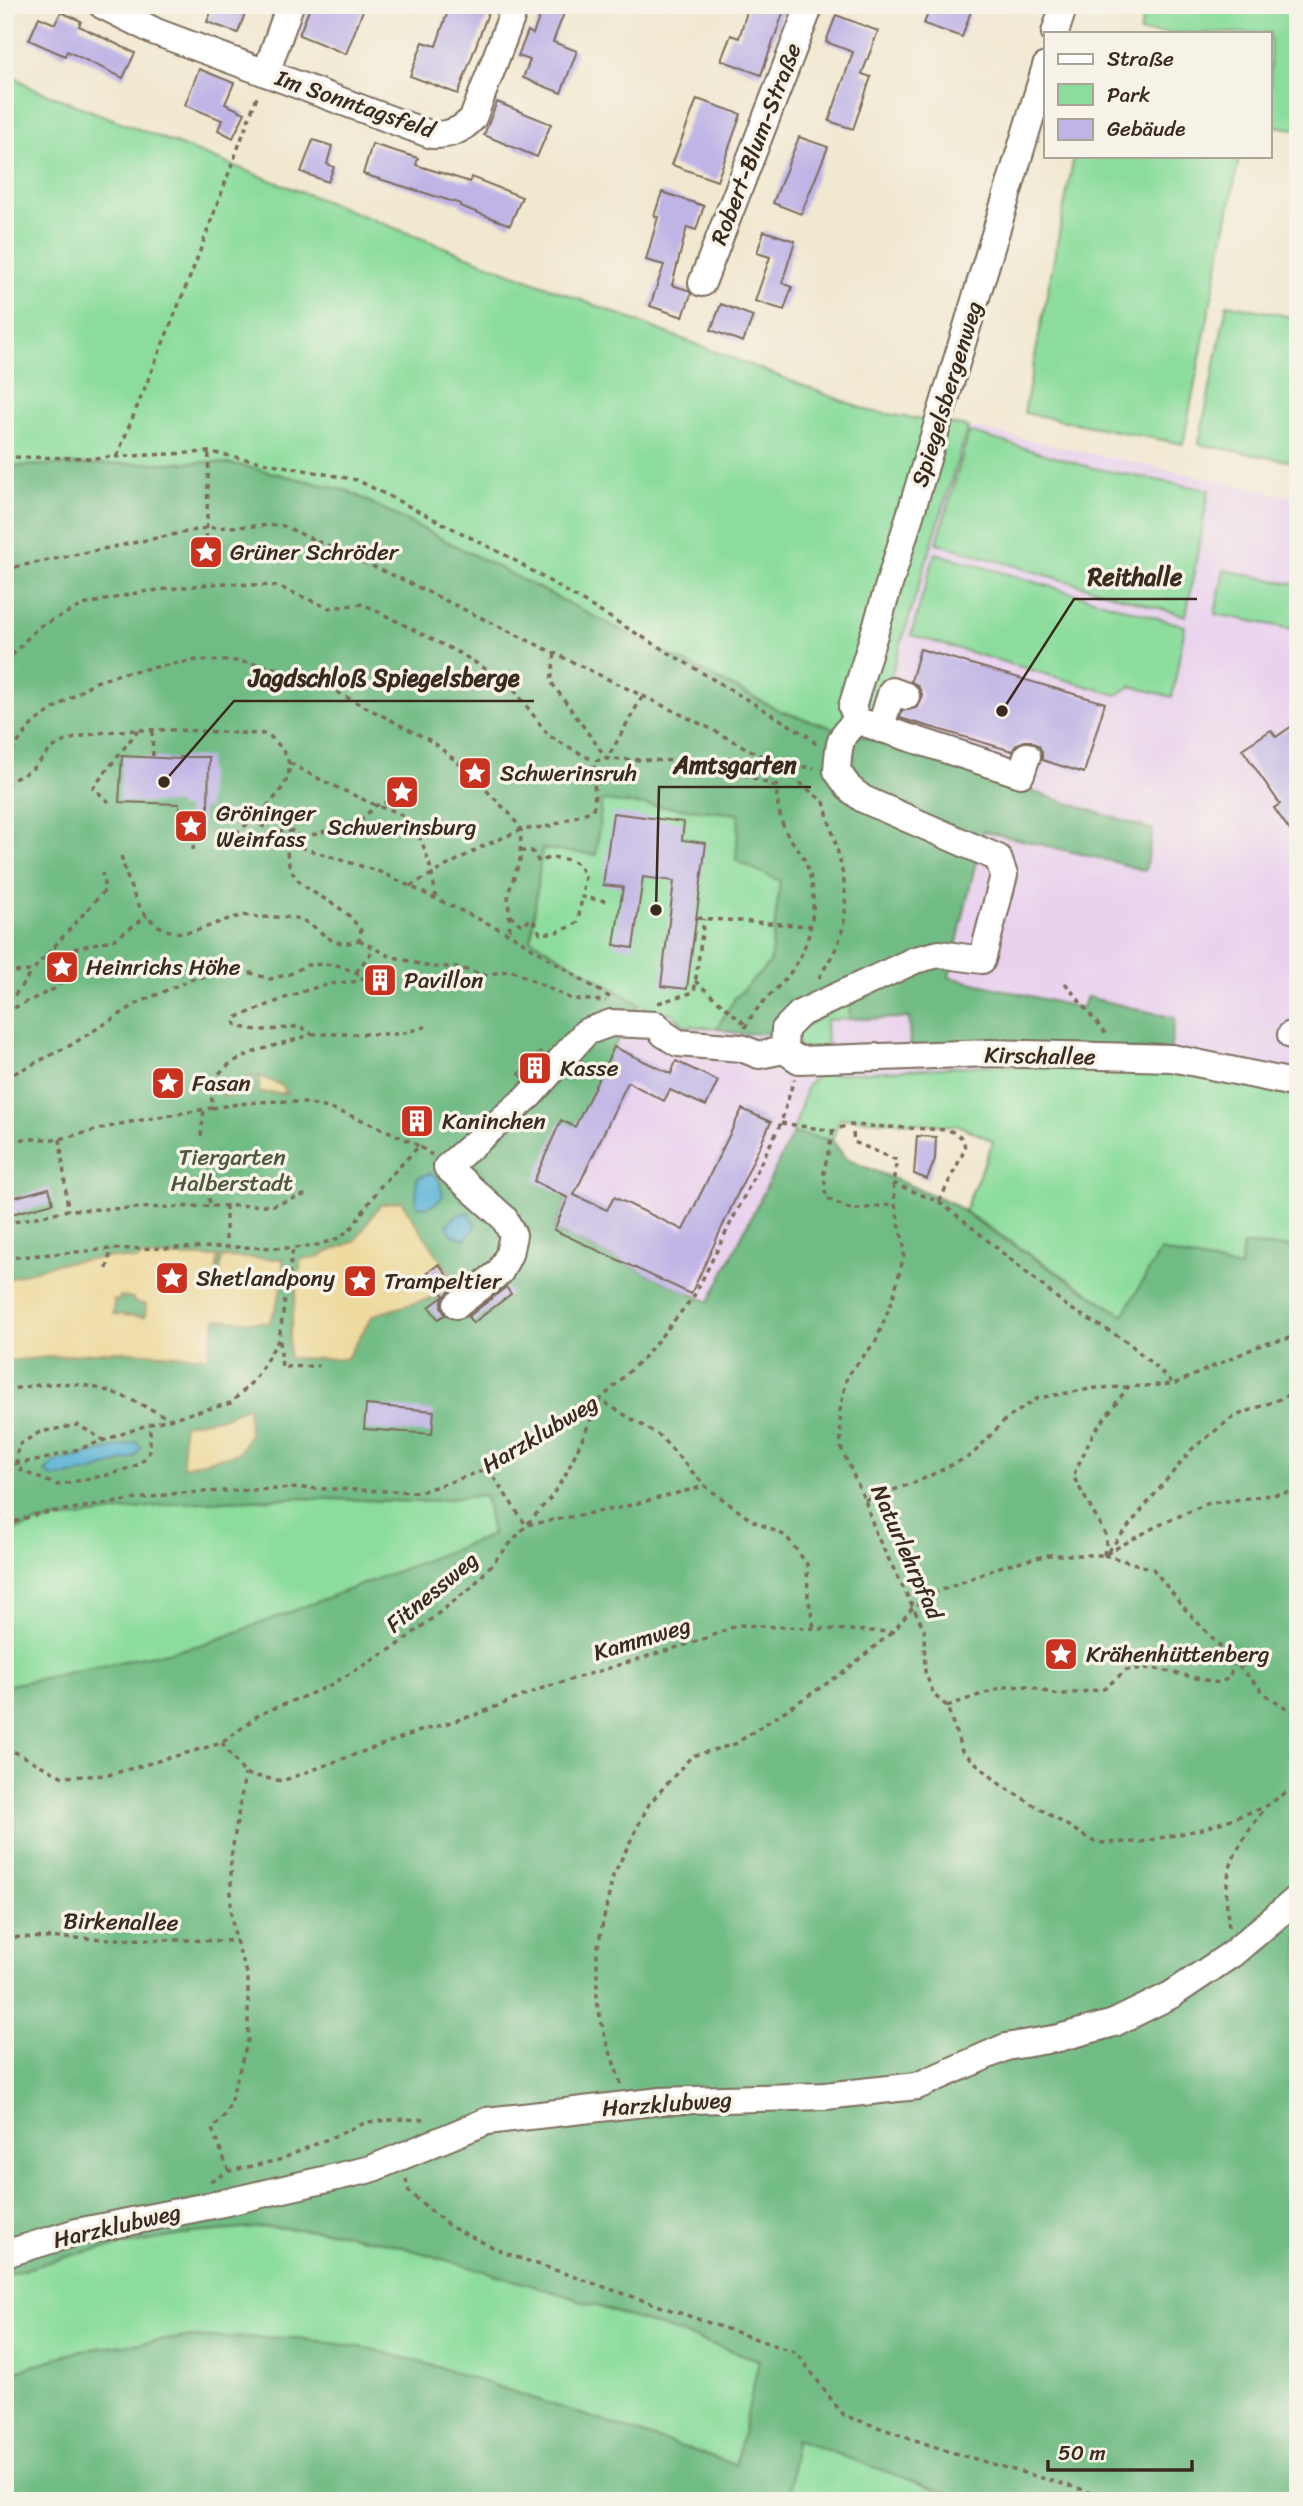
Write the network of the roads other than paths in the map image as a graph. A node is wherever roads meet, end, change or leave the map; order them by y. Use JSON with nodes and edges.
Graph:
{"nodes":[{"id":1,"x":102,"y":5,"type":"edge"},
{"id":2,"x":290,"y":5,"type":"edge"},
{"id":3,"x":516,"y":5,"type":"edge"},
{"id":4,"x":810,"y":5,"type":"edge"},
{"id":5,"x":1064,"y":5,"type":"edge"},
{"id":6,"x":1055,"y":32,"type":"edge"},
{"id":7,"x":266,"y":73,"type":"junction"},
{"id":8,"x":1044,"y":73,"type":"edge"},
{"id":9,"x":702,"y":283,"type":"dead end"},
{"id":10,"x":906,"y":696,"type":"dead end"},
{"id":11,"x":869,"y":725,"type":"junction"},
{"id":12,"x":1027,"y":756,"type":"dead end"},
{"id":13,"x":791,"y":1055,"type":"junction"},
{"id":14,"x":1298,"y":1084,"type":"edge"},
{"id":15,"x":457,"y":1305,"type":"dead end"},
{"id":16,"x":1298,"y":1898,"type":"edge"},
{"id":17,"x":5,"y":2254,"type":"edge"}],
"edges":[{"from":1,"to":7,"type":"street"},
{"from":2,"to":7,"type":"street","name":"Im Sonntagsfeld"},
{"from":3,"to":7,"type":"street","name":"Im Sonntagsfeld"},
{"from":4,"to":9,"type":"street","name":"Robert-Blum-Straße"},
{"from":5,"to":6,"type":"street"},
{"from":8,"to":11,"type":"street","name":"Spiegelsbergenweg"},
{"from":10,"to":11,"type":"street"},
{"from":11,"to":12,"type":"street"},
{"from":11,"to":13,"type":"street"},
{"from":13,"to":14,"type":"street","name":"Kirschallee"},
{"from":13,"to":15,"type":"street","name":"Kirschallee"},
{"from":16,"to":17,"type":"street","name":"Harzklubweg"}]}
